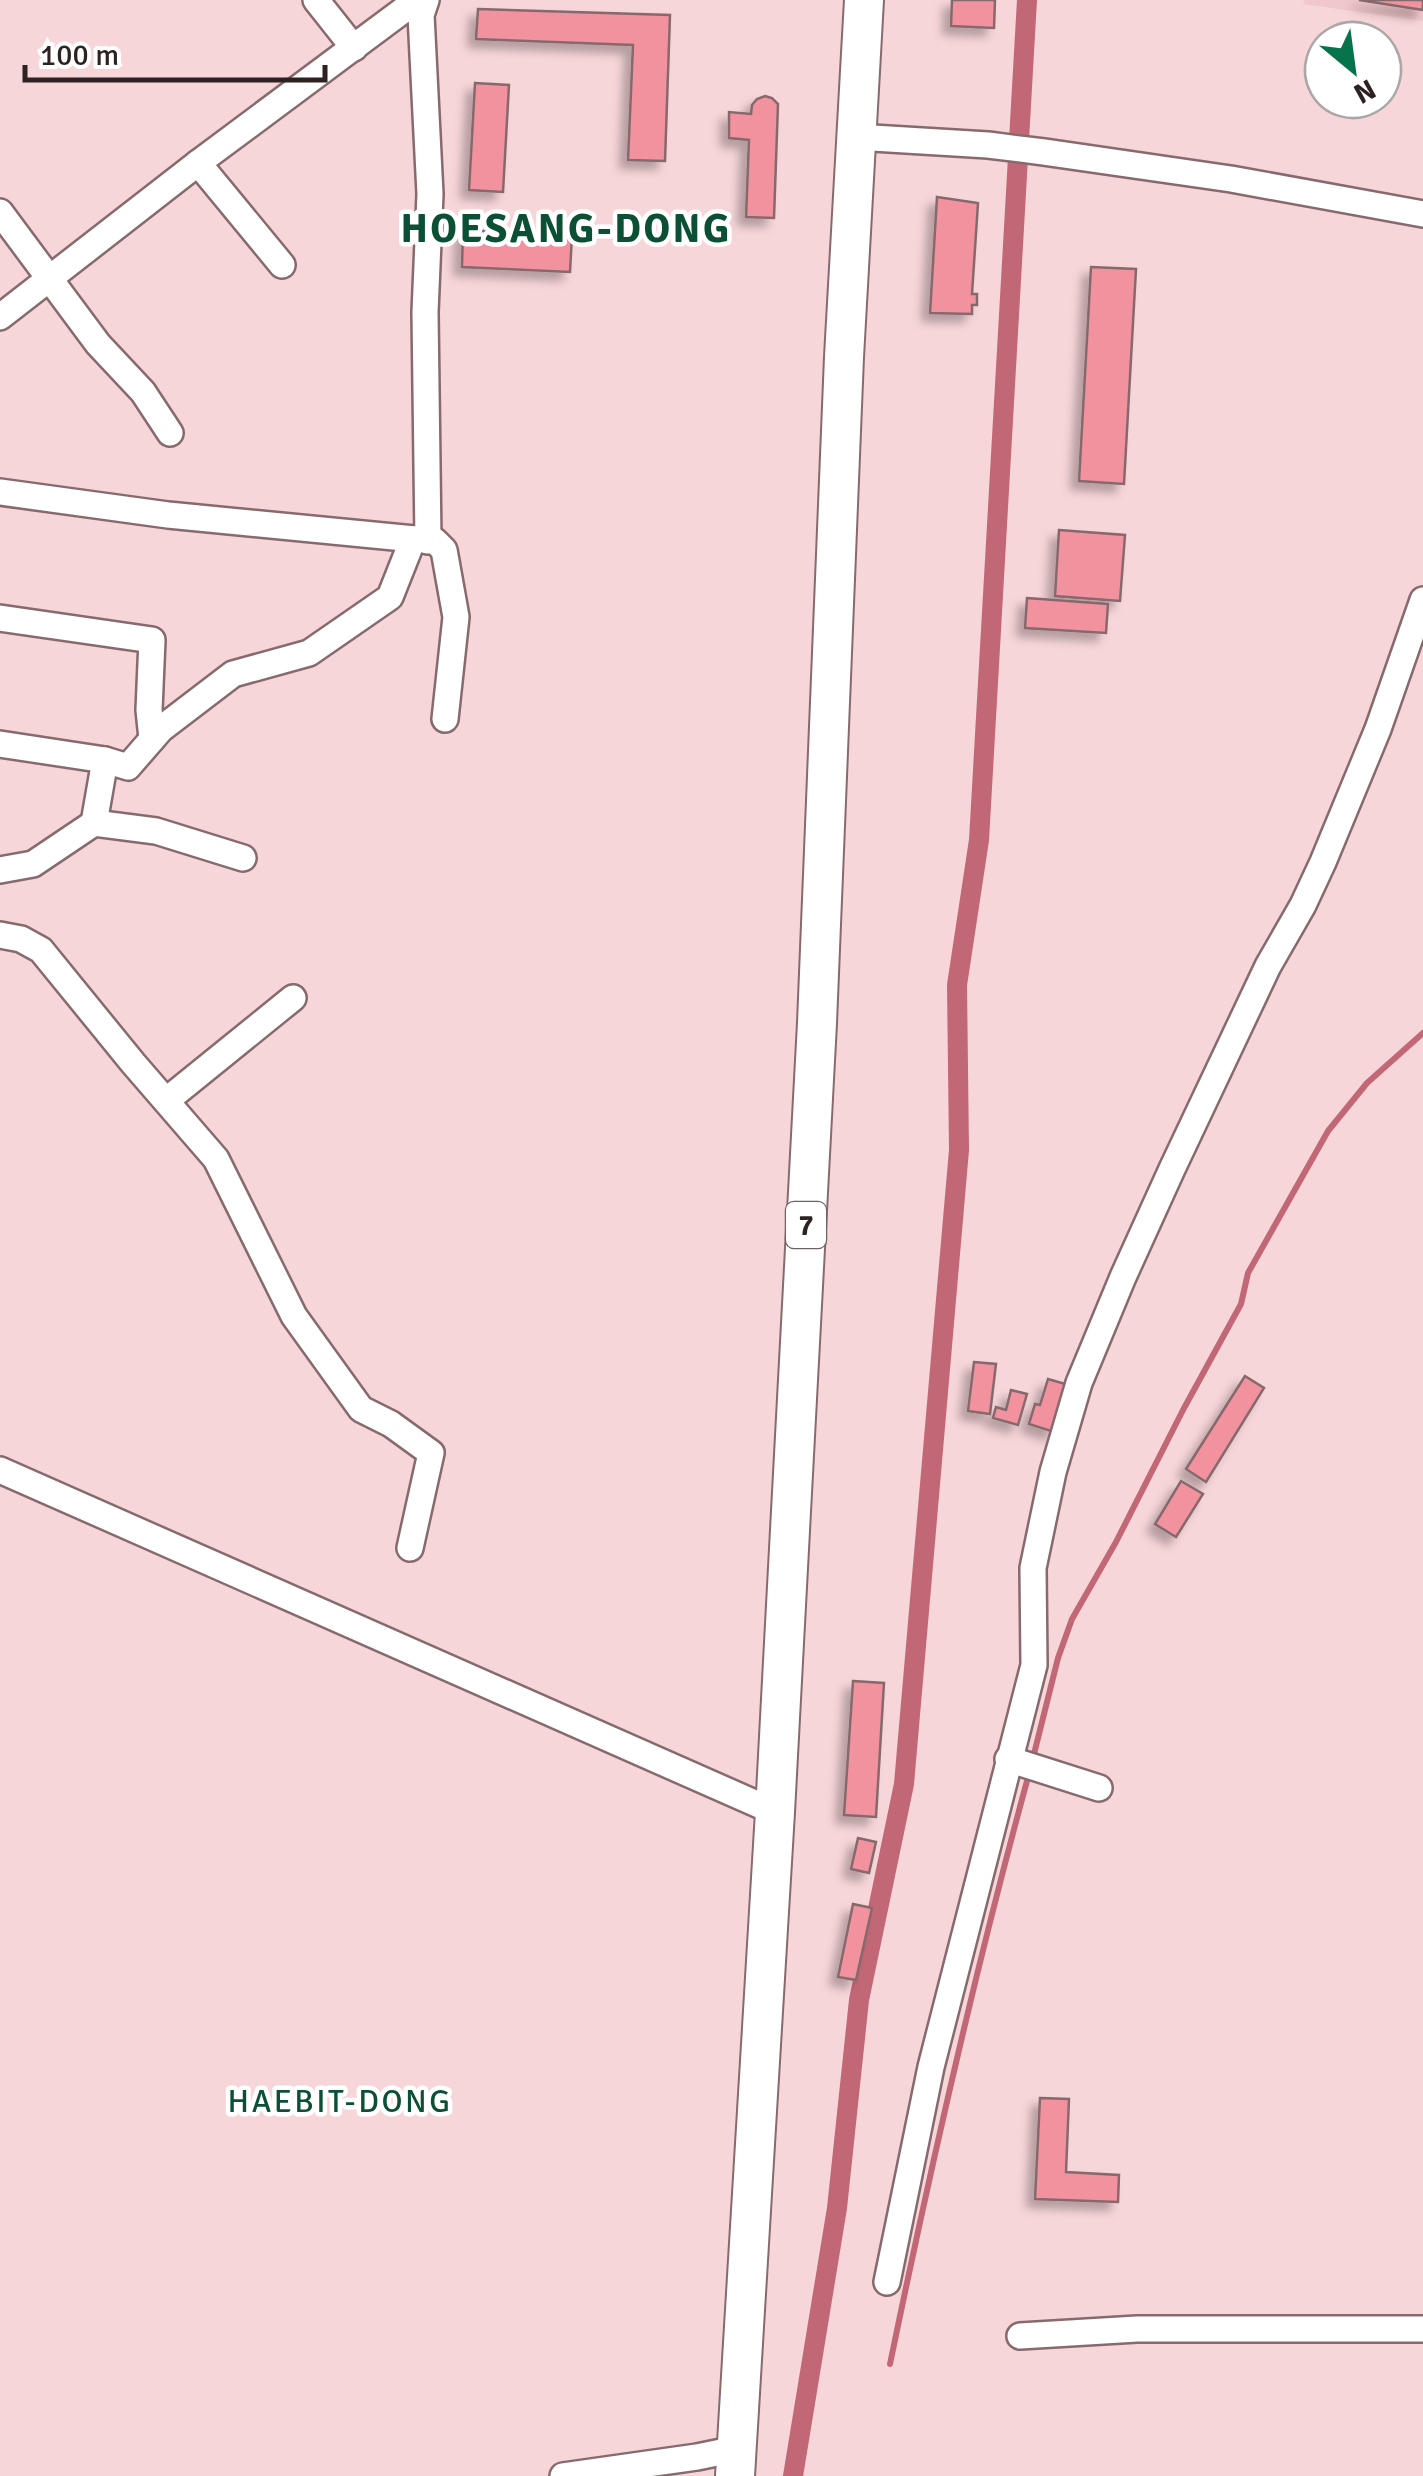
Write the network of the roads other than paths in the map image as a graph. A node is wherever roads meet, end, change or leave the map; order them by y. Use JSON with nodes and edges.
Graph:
{"nodes":[{"id":1,"x":316,"y":0,"type":"edge"},
{"id":2,"x":417,"y":0,"type":"edge"},
{"id":3,"x":426,"y":0,"type":"edge"},
{"id":4,"x":864,"y":0,"type":"edge"},
{"id":5,"x":354,"y":48,"type":"junction"},
{"id":6,"x":856,"y":137,"type":"junction"},
{"id":7,"x":198,"y":163,"type":"junction"},
{"id":8,"x":0,"y":212,"type":"edge"},
{"id":9,"x":1423,"y":214,"type":"edge"},
{"id":10,"x":282,"y":265,"type":"dead end"},
{"id":11,"x":48,"y":280,"type":"junction"},
{"id":12,"x":0,"y":318,"type":"edge"},
{"id":13,"x":170,"y":434,"type":"dead end"},
{"id":14,"x":0,"y":492,"type":"edge"},
{"id":15,"x":420,"y":540,"type":"junction"},
{"id":16,"x":1421,"y":614,"type":"edge"},
{"id":17,"x":0,"y":618,"type":"edge"},
{"id":18,"x":445,"y":719,"type":"dead end"},
{"id":19,"x":152,"y":739,"type":"junction"},
{"id":20,"x":0,"y":744,"type":"edge"},
{"id":21,"x":105,"y":760,"type":"junction"},
{"id":22,"x":94,"y":823,"type":"junction"},
{"id":23,"x":243,"y":858,"type":"dead end"},
{"id":24,"x":0,"y":870,"type":"edge"},
{"id":25,"x":0,"y":936,"type":"edge"},
{"id":26,"x":293,"y":998,"type":"dead end"},
{"id":27,"x":167,"y":1100,"type":"junction"},
{"id":28,"x":0,"y":1470,"type":"edge"},
{"id":29,"x":410,"y":1548,"type":"dead end"},
{"id":30,"x":1012,"y":1760,"type":"junction"},
{"id":31,"x":1099,"y":1788,"type":"dead end"},
{"id":32,"x":775,"y":1812,"type":"junction"},
{"id":33,"x":887,"y":2282,"type":"dead end"},
{"id":34,"x":1423,"y":2329,"type":"edge"},
{"id":35,"x":1020,"y":2336,"type":"dead end"},
{"id":36,"x":736,"y":2462,"type":"edge"},
{"id":37,"x":562,"y":2476,"type":"edge"}],
"edges":[{"from":1,"to":5,"type":"street"},
{"from":2,"to":5,"type":"street"},
{"from":3,"to":15,"type":"street"},
{"from":4,"to":6,"type":"highway","number":"7"},
{"from":5,"to":7,"type":"street"},
{"from":6,"to":9,"type":"street"},
{"from":6,"to":32,"type":"highway","number":"7"},
{"from":7,"to":10,"type":"street"},
{"from":7,"to":11,"type":"street"},
{"from":8,"to":11,"type":"street"},
{"from":11,"to":12,"type":"street"},
{"from":11,"to":13,"type":"street"},
{"from":14,"to":15,"type":"street"},
{"from":15,"to":18,"type":"street"},
{"from":15,"to":19,"type":"street"},
{"from":16,"to":30,"type":"street"},
{"from":17,"to":19,"type":"street"},
{"from":19,"to":21,"type":"street"},
{"from":20,"to":21,"type":"street"},
{"from":21,"to":22,"type":"street"},
{"from":22,"to":23,"type":"street"},
{"from":22,"to":24,"type":"street"},
{"from":25,"to":27,"type":"street"},
{"from":26,"to":27,"type":"street"},
{"from":27,"to":29,"type":"street"},
{"from":28,"to":32,"type":"street"},
{"from":30,"to":31,"type":"street"},
{"from":30,"to":33,"type":"street"},
{"from":32,"to":36,"type":"highway","number":"7"},
{"from":34,"to":35,"type":"street"},
{"from":36,"to":37,"type":"street"}]}
